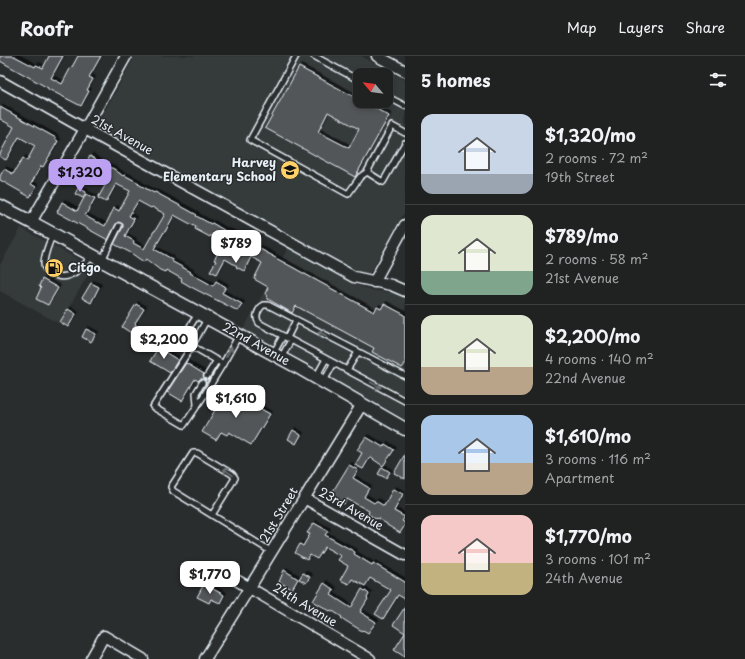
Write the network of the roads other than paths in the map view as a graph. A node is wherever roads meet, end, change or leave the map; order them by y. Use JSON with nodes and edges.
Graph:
{"nodes":[{"id":1,"x":126,"y":56,"type":"edge"},
{"id":2,"x":296,"y":56,"type":"edge"},
{"id":3,"x":314,"y":56,"type":"edge"},
{"id":4,"x":377,"y":56,"type":"edge"},
{"id":5,"x":405,"y":71,"type":"edge"},
{"id":6,"x":353,"y":77,"type":"edge"},
{"id":7,"x":0,"y":81,"type":"edge"},
{"id":8,"x":393,"y":100,"type":"edge"},
{"id":9,"x":405,"y":106,"type":"edge"},
{"id":10,"x":85,"y":129,"type":"junction"},
{"id":11,"x":405,"y":133,"type":"edge"},
{"id":12,"x":405,"y":143,"type":"edge"},
{"id":13,"x":367,"y":172,"type":"junction"},
{"id":14,"x":0,"y":206,"type":"edge"},
{"id":15,"x":31,"y":222,"type":"junction"},
{"id":16,"x":405,"y":225,"type":"edge"},
{"id":17,"x":119,"y":226,"type":"dead end"},
{"id":18,"x":53,"y":234,"type":"junction"},
{"id":19,"x":97,"y":258,"type":"junction"},
{"id":20,"x":374,"y":282,"type":"junction"},
{"id":21,"x":405,"y":291,"type":"edge"},
{"id":22,"x":203,"y":316,"type":"junction"},
{"id":23,"x":296,"y":320,"type":"junction"},
{"id":24,"x":156,"y":333,"type":"dead end"},
{"id":25,"x":239,"y":335,"type":"junction"},
{"id":26,"x":287,"y":338,"type":"junction"},
{"id":27,"x":192,"y":346,"type":"junction"},
{"id":28,"x":358,"y":352,"type":"junction"},
{"id":29,"x":277,"y":356,"type":"junction"},
{"id":30,"x":326,"y":359,"type":"junction"},
{"id":31,"x":217,"y":360,"type":"junction"},
{"id":32,"x":334,"y":363,"type":"junction"},
{"id":33,"x":223,"y":364,"type":"junction"},
{"id":34,"x":347,"y":370,"type":"junction"},
{"id":35,"x":207,"y":376,"type":"dead end"},
{"id":36,"x":405,"y":376,"type":"edge"},
{"id":37,"x":319,"y":380,"type":"junction"},
{"id":38,"x":202,"y":383,"type":"dead end"},
{"id":39,"x":405,"y":401,"type":"edge"},
{"id":40,"x":362,"y":404,"type":"junction"},
{"id":41,"x":197,"y":405,"type":"junction"},
{"id":42,"x":405,"y":429,"type":"edge"},
{"id":43,"x":304,"y":498,"type":"junction"},
{"id":44,"x":212,"y":515,"type":"junction"},
{"id":45,"x":272,"y":552,"type":"junction"},
{"id":46,"x":405,"y":555,"type":"edge"},
{"id":47,"x":226,"y":574,"type":"dead end"},
{"id":48,"x":250,"y":587,"type":"junction"},
{"id":49,"x":91,"y":659,"type":"edge"},
{"id":50,"x":143,"y":659,"type":"edge"},
{"id":51,"x":205,"y":659,"type":"edge"},
{"id":52,"x":370,"y":659,"type":"edge"}],
"edges":[{"from":1,"to":10,"type":"street"},
{"from":2,"to":13,"type":"lane"},
{"from":3,"to":6,"type":"lane"},
{"from":4,"to":5,"type":"street"},
{"from":7,"to":10,"type":"street","name":"21st Avenue"},
{"from":8,"to":9,"type":"lane"},
{"from":10,"to":15,"type":"street"},
{"from":10,"to":20,"type":"street","name":"21st Avenue"},
{"from":11,"to":13,"type":"lane"},
{"from":12,"to":13,"type":"lane"},
{"from":14,"to":15,"type":"street","name":"22nd Avenue"},
{"from":15,"to":18,"type":"street","name":"22nd Avenue"},
{"from":16,"to":20,"type":"street"},
{"from":17,"to":19,"type":"lane"},
{"from":18,"to":19,"type":"street","name":"22nd Avenue"},
{"from":18,"to":19,"type":"lane"},
{"from":19,"to":22,"type":"street","name":"22nd Avenue"},
{"from":20,"to":21,"type":"street","name":"21st Avenue"},
{"from":22,"to":24,"type":"lane"},
{"from":22,"to":25,"type":"street","name":"22nd Avenue"},
{"from":22,"to":27,"type":"lane"},
{"from":23,"to":26,"type":"lane"},
{"from":23,"to":26,"type":"lane"},
{"from":28,"to":23,"type":"lane","one_way":true},
{"from":25,"to":29,"type":"street","name":"22nd Avenue"},
{"from":33,"to":25,"type":"lane","one_way":true},
{"from":26,"to":29,"type":"lane"},
{"from":26,"to":29,"type":"lane"},
{"from":26,"to":30,"type":"lane"},
{"from":27,"to":31,"type":"lane"},
{"from":27,"to":41,"type":"lane"},
{"from":28,"to":34,"type":"lane"},
{"from":28,"to":36,"type":"lane"},
{"from":29,"to":37,"type":"street","name":"22nd Avenue"},
{"from":30,"to":32,"type":"lane"},
{"from":30,"to":37,"type":"lane"},
{"from":31,"to":33,"type":"lane"},
{"from":31,"to":35,"type":"lane"},
{"from":32,"to":34,"type":"lane"},
{"from":32,"to":37,"type":"lane"},
{"from":33,"to":41,"type":"lane"},
{"from":34,"to":39,"type":"lane","one_way":true},
{"from":37,"to":40,"type":"street","name":"22nd Avenue"},
{"from":38,"to":41,"type":"lane"},
{"from":40,"to":42,"type":"street","name":"22nd Avenue"},
{"from":40,"to":43,"type":"street","name":"21st Street"},
{"from":43,"to":45,"type":"street","name":"21st Street"},
{"from":43,"to":46,"type":"street","name":"23rd Avenue"},
{"from":44,"to":44,"type":"lane","one_way":true},
{"from":44,"to":45,"type":"lane"},
{"from":45,"to":48,"type":"street","name":"21st Street"},
{"from":47,"to":48,"type":"street","name":"24th Avenue"},
{"from":48,"to":51,"type":"street","name":"21st Street"},
{"from":48,"to":52,"type":"street","name":"24th Avenue"},
{"from":49,"to":50,"type":"street"}]}
